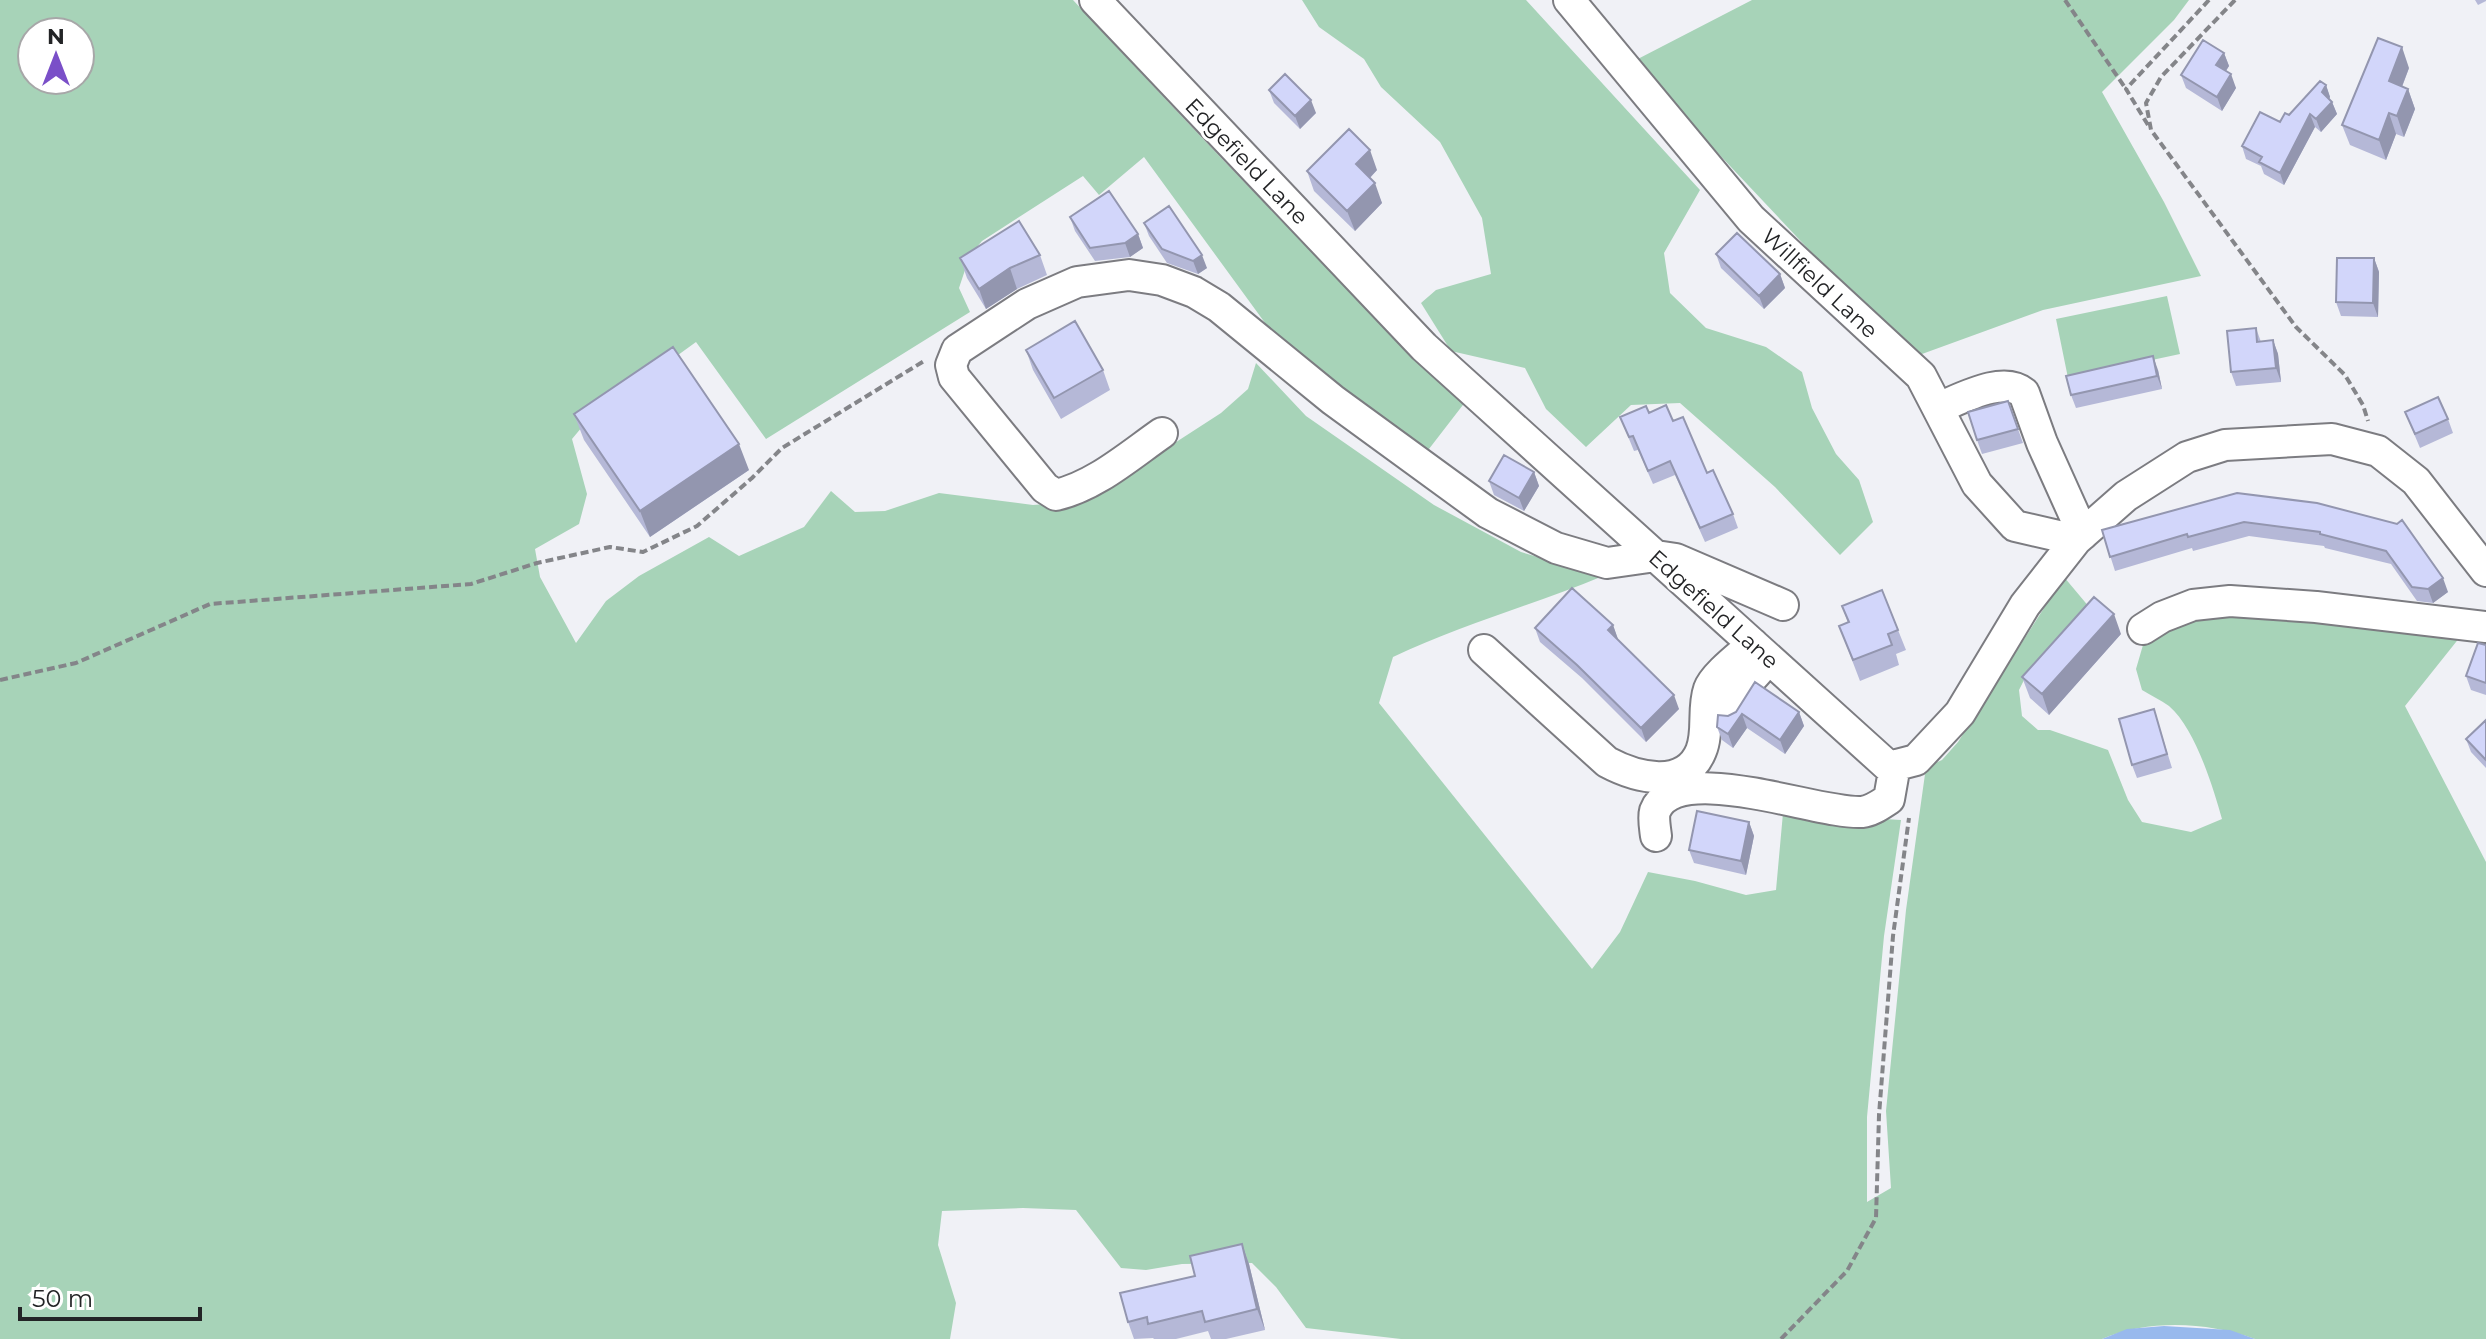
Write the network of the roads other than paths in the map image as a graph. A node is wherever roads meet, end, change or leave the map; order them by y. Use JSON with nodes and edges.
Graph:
{"nodes":[{"id":1,"x":1095,"y":0,"type":"edge"},
{"id":2,"x":1569,"y":0,"type":"edge"},
{"id":3,"x":1938,"y":408,"type":"junction"},
{"id":4,"x":1162,"y":433,"type":"dead end"},
{"id":5,"x":2079,"y":537,"type":"junction"},
{"id":6,"x":1656,"y":556,"type":"junction"},
{"id":7,"x":2486,"y":571,"type":"edge"},
{"id":8,"x":1783,"y":605,"type":"dead end"},
{"id":9,"x":2486,"y":627,"type":"edge"},
{"id":10,"x":2143,"y":629,"type":"dead end"},
{"id":11,"x":1484,"y":650,"type":"dead end"},
{"id":12,"x":1760,"y":651,"type":"junction"},
{"id":13,"x":1729,"y":712,"type":"edge"},
{"id":14,"x":1895,"y":765,"type":"junction"},
{"id":15,"x":1656,"y":836,"type":"dead end"}],
"edges":[{"from":1,"to":6,"type":"street","name":"Edgefield Lane"},
{"from":2,"to":3,"type":"street","name":"Willfield Lane"},
{"from":3,"to":5,"type":"street","name":"Willfield Lane"},
{"from":3,"to":5,"type":"street"},
{"from":4,"to":6,"type":"street"},
{"from":5,"to":7,"type":"street"},
{"from":5,"to":14,"type":"street"},
{"from":6,"to":8,"type":"street"},
{"from":6,"to":12,"type":"street","name":"Edgefield Lane"},
{"from":9,"to":10,"type":"street"},
{"from":11,"to":12,"type":"street"},
{"from":12,"to":13,"type":"street"},
{"from":12,"to":14,"type":"street","name":"Edgefield Lane"},
{"from":14,"to":15,"type":"street"}]}
